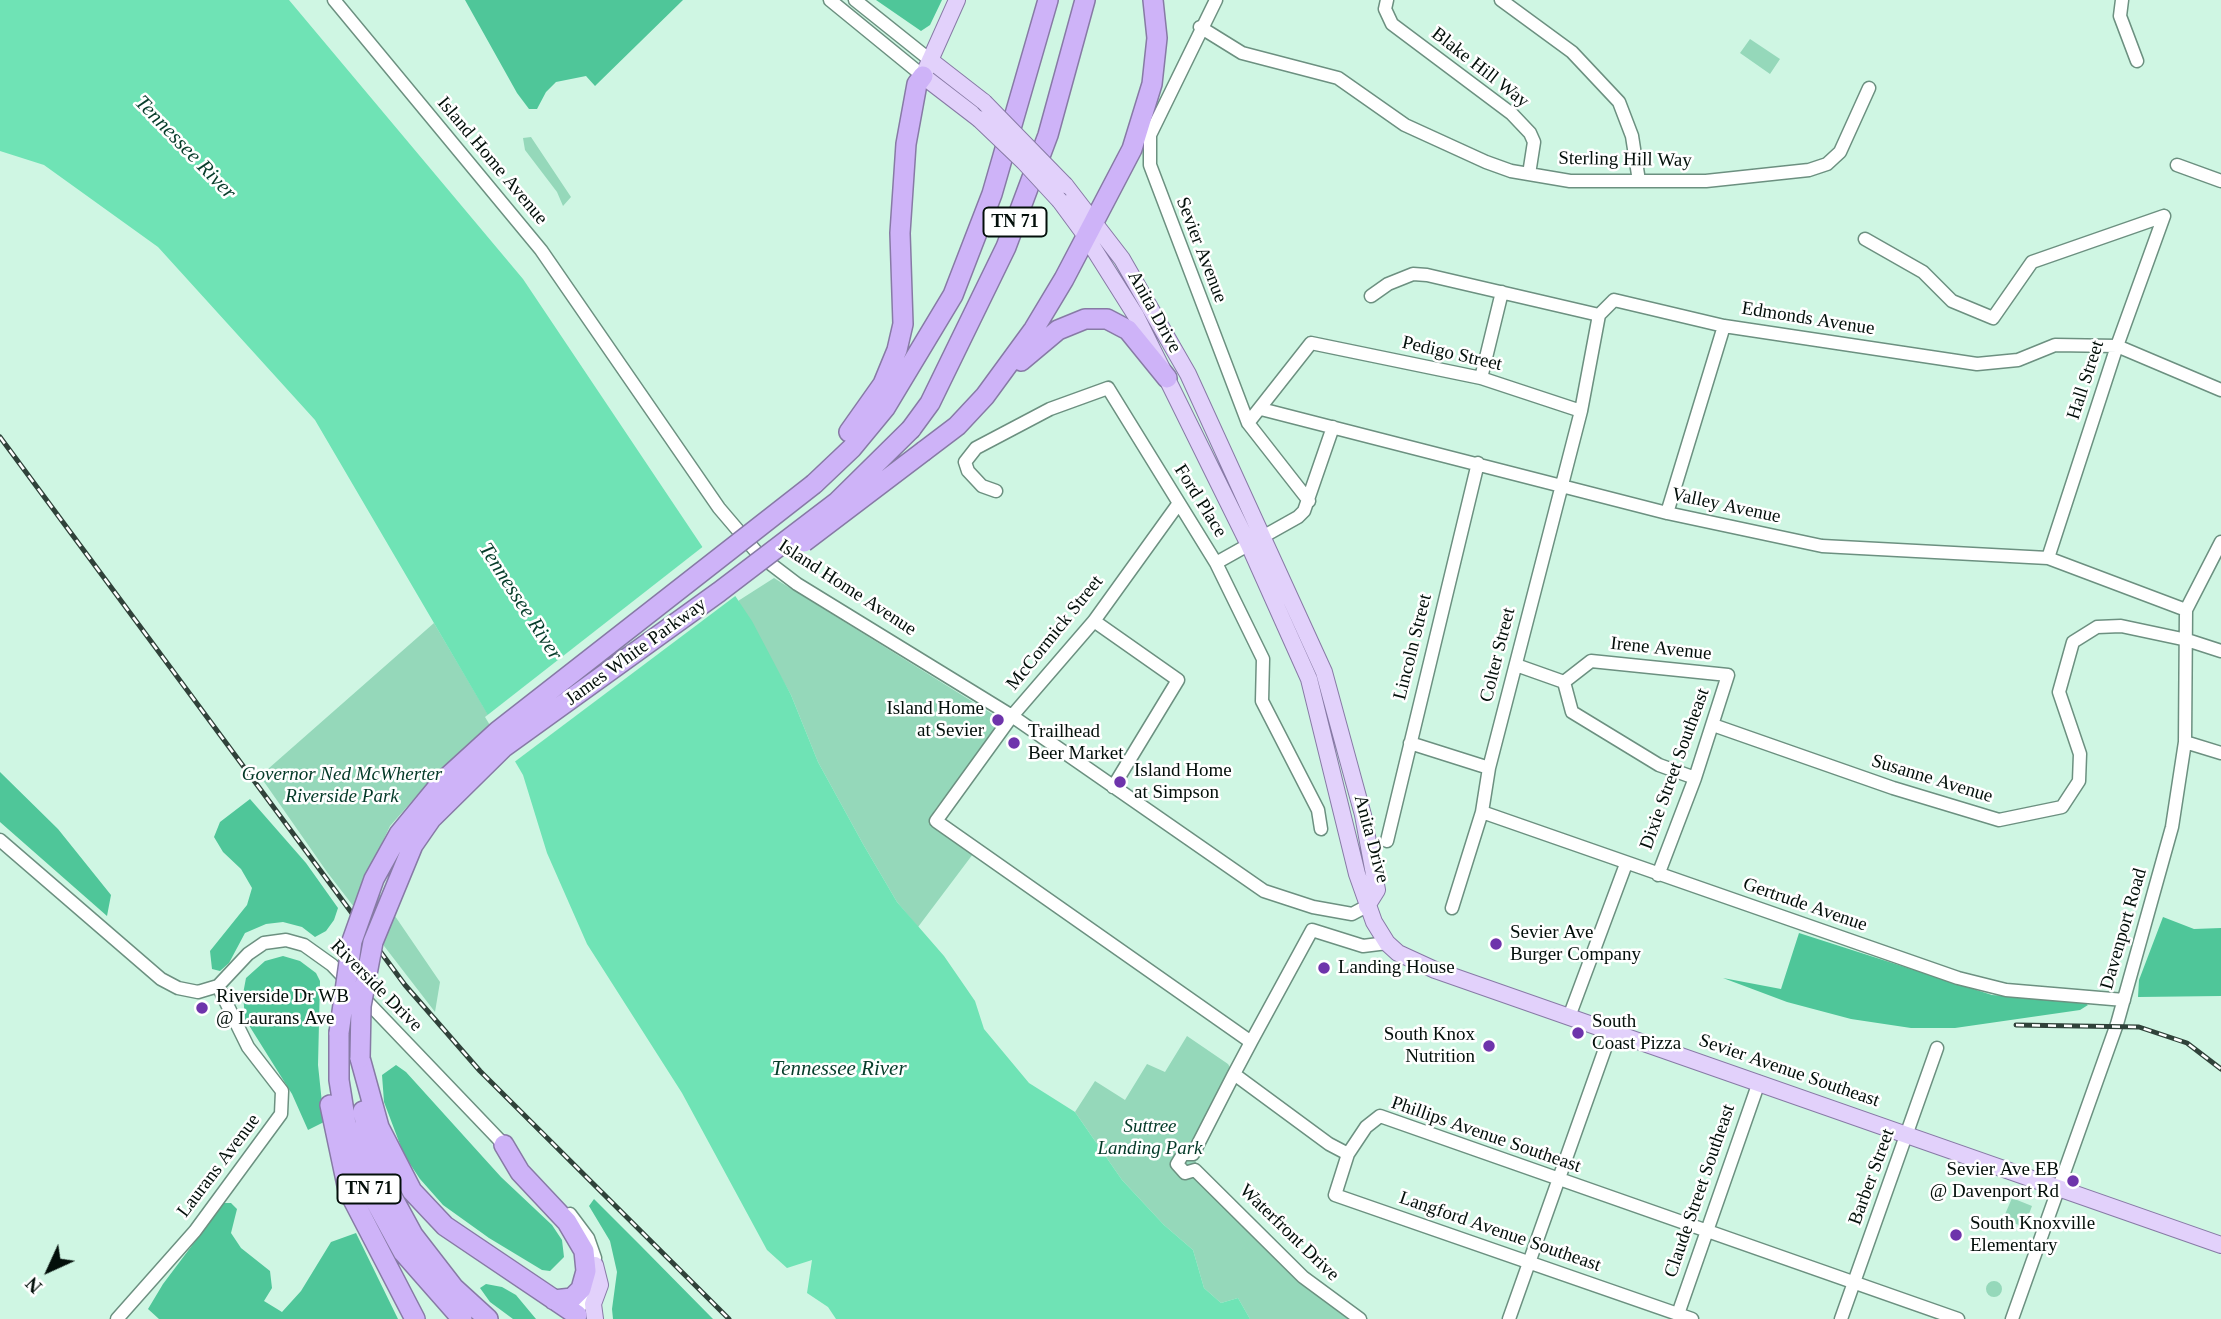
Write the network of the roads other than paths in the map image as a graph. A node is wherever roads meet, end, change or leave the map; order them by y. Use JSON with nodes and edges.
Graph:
{"nodes":[{"id":1,"x":334,"y":0,"type":"edge"},
{"id":2,"x":830,"y":0,"type":"edge"},
{"id":3,"x":855,"y":0,"type":"edge"},
{"id":4,"x":957,"y":0,"type":"edge"},
{"id":5,"x":1048,"y":0,"type":"edge"},
{"id":6,"x":1085,"y":0,"type":"edge"},
{"id":7,"x":1153,"y":0,"type":"edge"},
{"id":8,"x":1216,"y":0,"type":"edge"},
{"id":9,"x":1387,"y":0,"type":"edge"},
{"id":10,"x":1501,"y":0,"type":"edge"},
{"id":11,"x":2122,"y":0,"type":"edge"},
{"id":12,"x":1200,"y":27,"type":"junction"},
{"id":13,"x":2137,"y":61,"type":"dead end"},
{"id":14,"x":926,"y":68,"type":"junction"},
{"id":15,"x":1869,"y":88,"type":"dead end"},
{"id":16,"x":2177,"y":165,"type":"dead end"},
{"id":17,"x":1529,"y":174,"type":"junction"},
{"id":18,"x":1639,"y":181,"type":"junction"},
{"id":19,"x":2221,"y":181,"type":"edge"},
{"id":20,"x":1089,"y":227,"type":"junction"},
{"id":21,"x":1865,"y":239,"type":"dead end"},
{"id":22,"x":1502,"y":292,"type":"junction"},
{"id":23,"x":1371,"y":296,"type":"dead end"},
{"id":24,"x":1599,"y":315,"type":"junction"},
{"id":25,"x":1724,"y":326,"type":"junction"},
{"id":26,"x":2116,"y":346,"type":"junction"},
{"id":27,"x":1481,"y":378,"type":"junction"},
{"id":28,"x":1167,"y":379,"type":"junction"},
{"id":29,"x":2221,"y":390,"type":"edge"},
{"id":30,"x":985,"y":396,"type":"junction"},
{"id":31,"x":879,"y":404,"type":"junction"},
{"id":32,"x":1261,"y":410,"type":"junction"},
{"id":33,"x":1581,"y":411,"type":"junction"},
{"id":34,"x":1248,"y":423,"type":"junction"},
{"id":35,"x":1333,"y":427,"type":"junction"},
{"id":36,"x":1478,"y":463,"type":"junction"},
{"id":37,"x":1561,"y":485,"type":"junction"},
{"id":38,"x":996,"y":491,"type":"dead end"},
{"id":39,"x":1309,"y":501,"type":"junction"},
{"id":40,"x":1179,"y":503,"type":"junction"},
{"id":41,"x":1667,"y":513,"type":"junction"},
{"id":42,"x":1256,"y":541,"type":"junction"},
{"id":43,"x":2220,"y":545,"type":"edge"},
{"id":44,"x":2048,"y":558,"type":"junction"},
{"id":45,"x":1216,"y":564,"type":"junction"},
{"id":46,"x":719,"y":592,"type":"junction"},
{"id":47,"x":2186,"y":610,"type":"junction"},
{"id":48,"x":1094,"y":621,"type":"junction"},
{"id":49,"x":2187,"y":640,"type":"junction"},
{"id":50,"x":2221,"y":651,"type":"edge"},
{"id":51,"x":1516,"y":665,"type":"junction"},
{"id":52,"x":1728,"y":675,"type":"joint"},
{"id":53,"x":1564,"y":682,"type":"junction"},
{"id":54,"x":1012,"y":716,"type":"junction"},
{"id":55,"x":1713,"y":725,"type":"junction"},
{"id":56,"x":2185,"y":742,"type":"junction"},
{"id":57,"x":1410,"y":743,"type":"junction"},
{"id":58,"x":2221,"y":753,"type":"edge"},
{"id":59,"x":1489,"y":768,"type":"junction"},
{"id":60,"x":1695,"y":778,"type":"junction"},
{"id":61,"x":1113,"y":787,"type":"junction"},
{"id":62,"x":1482,"y":812,"type":"junction"},
{"id":63,"x":1321,"y":829,"type":"dead end"},
{"id":64,"x":0,"y":840,"type":"edge"},
{"id":65,"x":1387,"y":841,"type":"dead end"},
{"id":66,"x":1626,"y":864,"type":"junction"},
{"id":67,"x":1658,"y":875,"type":"junction"},
{"id":68,"x":1367,"y":906,"type":"junction"},
{"id":69,"x":1452,"y":908,"type":"dead end"},
{"id":70,"x":1387,"y":943,"type":"junction"},
{"id":71,"x":218,"y":986,"type":"junction"},
{"id":72,"x":2124,"y":1000,"type":"junction"},
{"id":73,"x":1569,"y":1017,"type":"junction"},
{"id":74,"x":1611,"y":1032,"type":"junction"},
{"id":75,"x":338,"y":1033,"type":"junction"},
{"id":76,"x":1251,"y":1042,"type":"junction"},
{"id":77,"x":1937,"y":1048,"type":"dead end"},
{"id":78,"x":360,"y":1058,"type":"junction"},
{"id":79,"x":1234,"y":1073,"type":"junction"},
{"id":80,"x":1759,"y":1082,"type":"junction"},
{"id":81,"x":1909,"y":1134,"type":"junction"},
{"id":82,"x":505,"y":1146,"type":"junction"},
{"id":83,"x":1193,"y":1154,"type":"junction"},
{"id":84,"x":1348,"y":1154,"type":"junction"},
{"id":85,"x":1195,"y":1170,"type":"junction"},
{"id":86,"x":1559,"y":1181,"type":"junction"},
{"id":87,"x":2058,"y":1189,"type":"junction"},
{"id":88,"x":1705,"y":1228,"type":"junction"},
{"id":89,"x":2221,"y":1245,"type":"edge"},
{"id":90,"x":1530,"y":1262,"type":"junction"},
{"id":91,"x":595,"y":1265,"type":"joint"},
{"id":92,"x":1854,"y":1282,"type":"junction"},
{"id":93,"x":554,"y":1300,"type":"junction"},
{"id":94,"x":1678,"y":1314,"type":"junction"},
{"id":95,"x":582,"y":1318,"type":"edge"},
{"id":96,"x":117,"y":1319,"type":"edge"},
{"id":97,"x":415,"y":1319,"type":"edge"},
{"id":98,"x":462,"y":1319,"type":"edge"},
{"id":99,"x":488,"y":1319,"type":"edge"},
{"id":100,"x":1360,"y":1319,"type":"edge"},
{"id":101,"x":1509,"y":1319,"type":"edge"},
{"id":102,"x":1692,"y":1319,"type":"edge"},
{"id":103,"x":1841,"y":1319,"type":"edge"},
{"id":104,"x":1958,"y":1319,"type":"edge"},
{"id":105,"x":2012,"y":1319,"type":"edge"}],
"edges":[{"from":1,"to":54,"type":"street","name":"Island Home Avenue"},
{"from":2,"to":14,"type":"street","name":"Anita Drive"},
{"from":3,"to":14,"type":"street","name":"Anita Drive"},
{"from":4,"to":14,"type":"main road"},
{"from":5,"to":31,"type":"highway","number":"TN 71"},
{"from":6,"to":46,"type":"highway","name":"James White Parkway","number":"TN 71","bridge":true},
{"from":7,"to":20,"type":"highway"},
{"from":8,"to":12,"type":"street","name":"Sevier Avenue"},
{"from":9,"to":17,"type":"street","name":"Blake Hill Way"},
{"from":10,"to":18,"type":"street"},
{"from":11,"to":13,"type":"street"},
{"from":12,"to":17,"type":"street","name":"Sterling Hill Way"},
{"from":12,"to":34,"type":"street","name":"Sevier Avenue"},
{"from":14,"to":20,"type":"main road","name":"Anita Drive","bridge":true},
{"from":14,"to":20,"type":"main road","name":"Anita Drive","bridge":true},
{"from":14,"to":31,"type":"highway"},
{"from":15,"to":18,"type":"street","name":"Sterling Hill Way"},
{"from":16,"to":19,"type":"street"},
{"from":17,"to":18,"type":"street","name":"Sterling Hill Way"},
{"from":20,"to":28,"type":"main road","name":"Anita Drive"},
{"from":20,"to":30,"type":"highway"},
{"from":20,"to":42,"type":"main road","name":"Anita Drive"},
{"from":21,"to":26,"type":"street","name":"Hall Street"},
{"from":22,"to":23,"type":"street"},
{"from":22,"to":24,"type":"street"},
{"from":22,"to":27,"type":"street"},
{"from":24,"to":25,"type":"street","name":"Edmonds Avenue"},
{"from":24,"to":33,"type":"street","name":"Colter Street"},
{"from":25,"to":26,"type":"street","name":"Edmonds Avenue"},
{"from":25,"to":41,"type":"street"},
{"from":26,"to":29,"type":"street"},
{"from":26,"to":44,"type":"street","name":"Hall Street"},
{"from":27,"to":32,"type":"street","name":"Pedigo Street"},
{"from":27,"to":33,"type":"street","name":"Pedigo Street"},
{"from":28,"to":30,"type":"highway"},
{"from":28,"to":42,"type":"main road","name":"Anita Drive"},
{"from":30,"to":46,"type":"highway","bridge":true},
{"from":31,"to":75,"type":"highway","name":"James White Parkway","number":"TN 71","bridge":true},
{"from":32,"to":34,"type":"street"},
{"from":32,"to":35,"type":"street","name":"Valley Avenue"},
{"from":33,"to":37,"type":"street","name":"Colter Street"},
{"from":34,"to":39,"type":"street","name":"Sevier Avenue"},
{"from":35,"to":36,"type":"street","name":"Valley Avenue"},
{"from":35,"to":39,"type":"street"},
{"from":36,"to":37,"type":"street","name":"Valley Avenue"},
{"from":36,"to":57,"type":"street","name":"Lincoln Street"},
{"from":37,"to":41,"type":"street","name":"Valley Avenue"},
{"from":37,"to":51,"type":"street","name":"Colter Street"},
{"from":38,"to":40,"type":"street","name":"Ford Place"},
{"from":39,"to":42,"type":"street"},
{"from":40,"to":45,"type":"street","name":"Ford Place"},
{"from":40,"to":48,"type":"street","name":"McCormick Street"},
{"from":41,"to":44,"type":"street","name":"Valley Avenue"},
{"from":42,"to":45,"type":"street"},
{"from":42,"to":68,"type":"main road","name":"Anita Drive"},
{"from":43,"to":47,"type":"street","name":"Davenport Road"},
{"from":44,"to":47,"type":"street","name":"Valley Avenue"},
{"from":45,"to":63,"type":"street","name":"Ford Place"},
{"from":46,"to":78,"type":"highway","name":"James White Parkway","number":"TN 71","bridge":true},
{"from":47,"to":49,"type":"street","name":"Davenport Road"},
{"from":48,"to":54,"type":"street","name":"McCormick Street"},
{"from":48,"to":61,"type":"street"},
{"from":49,"to":50,"type":"street","name":"Susanne Avenue"},
{"from":49,"to":55,"type":"street","name":"Susanne Avenue"},
{"from":49,"to":56,"type":"street","name":"Davenport Road"},
{"from":51,"to":53,"type":"street"},
{"from":51,"to":59,"type":"street","name":"Colter Street"},
{"from":52,"to":53,"type":"street","name":"Irene Avenue"},
{"from":52,"to":55,"type":"street","name":"Dixie Street Southeast"},
{"from":53,"to":60,"type":"street"},
{"from":54,"to":61,"type":"street","name":"Island Home Avenue"},
{"from":54,"to":76,"type":"street","name":"McCormick Street"},
{"from":55,"to":60,"type":"street","name":"Dixie Street Southeast"},
{"from":56,"to":58,"type":"street"},
{"from":56,"to":72,"type":"street","name":"Davenport Road"},
{"from":57,"to":59,"type":"street"},
{"from":57,"to":65,"type":"street","name":"Lincoln Street"},
{"from":59,"to":62,"type":"street","name":"Colter Street"},
{"from":60,"to":67,"type":"street","name":"Dixie Street Southeast"},
{"from":61,"to":68,"type":"street","name":"Island Home Avenue"},
{"from":62,"to":66,"type":"street","name":"Gertrude Avenue"},
{"from":62,"to":69,"type":"street","name":"Colter Street"},
{"from":64,"to":71,"type":"street"},
{"from":66,"to":67,"type":"street","name":"Gertrude Avenue"},
{"from":66,"to":73,"type":"street","name":"Dixie Street Southeast"},
{"from":67,"to":72,"type":"street","name":"Gertrude Avenue"},
{"from":68,"to":70,"type":"main road","name":"Sevier Avenue Southeast"},
{"from":70,"to":73,"type":"main road","name":"Sevier Avenue Southeast"},
{"from":70,"to":76,"type":"street"},
{"from":71,"to":82,"type":"street","name":"Riverside Drive"},
{"from":71,"to":96,"type":"street","name":"Laurans Avenue"},
{"from":72,"to":87,"type":"street","name":"Davenport Road"},
{"from":73,"to":74,"type":"main road","name":"Sevier Avenue Southeast"},
{"from":74,"to":80,"type":"main road","name":"Sevier Avenue Southeast"},
{"from":74,"to":86,"type":"street"},
{"from":75,"to":97,"type":"highway"},
{"from":75,"to":98,"type":"highway","name":"James White Parkway","number":"TN 71"},
{"from":76,"to":79,"type":"street"},
{"from":77,"to":81,"type":"street","name":"Barber Street"},
{"from":78,"to":93,"type":"highway"},
{"from":78,"to":99,"type":"highway","name":"James White Parkway","number":"TN 71"},
{"from":79,"to":83,"type":"street","name":"Waterfront Drive"},
{"from":79,"to":84,"type":"street"},
{"from":80,"to":81,"type":"main road","name":"Sevier Avenue Southeast"},
{"from":80,"to":88,"type":"street","name":"Claude Street Southeast"},
{"from":81,"to":87,"type":"main road","name":"Sevier Avenue Southeast"},
{"from":81,"to":92,"type":"street","name":"Barber Street"},
{"from":82,"to":91,"type":"street","name":"Riverside Drive"},
{"from":82,"to":93,"type":"highway"},
{"from":83,"to":85,"type":"street"},
{"from":83,"to":85,"type":"street","name":"Waterfront Drive"},
{"from":84,"to":86,"type":"street","name":"Phillips Avenue Southeast"},
{"from":84,"to":90,"type":"street","name":"Langford Avenue Southeast"},
{"from":85,"to":100,"type":"street","name":"Waterfront Drive"},
{"from":86,"to":88,"type":"street","name":"Phillips Avenue Southeast"},
{"from":86,"to":90,"type":"street"},
{"from":87,"to":89,"type":"main road","name":"Sevier Avenue Southeast"},
{"from":87,"to":105,"type":"street","name":"Davenport Road"},
{"from":88,"to":92,"type":"street","name":"Phillips Avenue Southeast"},
{"from":88,"to":94,"type":"street","name":"Claude Street Southeast"},
{"from":90,"to":94,"type":"street","name":"Langford Avenue Southeast"},
{"from":90,"to":101,"type":"street"},
{"from":91,"to":95,"type":"main road"},
{"from":92,"to":103,"type":"street","name":"Barber Street"},
{"from":92,"to":104,"type":"street","name":"Phillips Avenue Southeast"},
{"from":93,"to":95,"type":"highway"},
{"from":94,"to":102,"type":"street","name":"Langford Avenue Southeast"}]}
